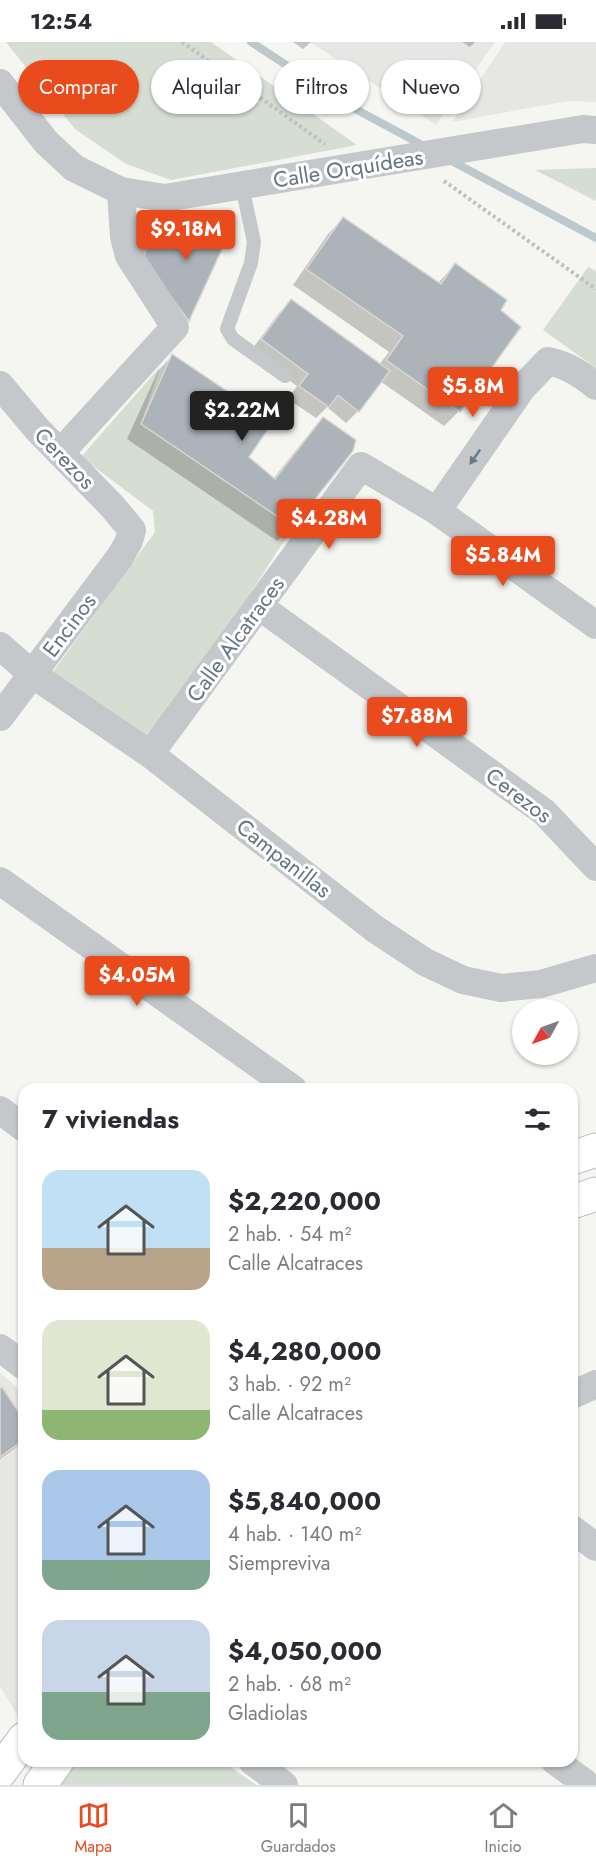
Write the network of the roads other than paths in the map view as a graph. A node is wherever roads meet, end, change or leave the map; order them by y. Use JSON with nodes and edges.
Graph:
{"nodes":[{"id":1,"x":0,"y":83,"type":"edge"},
{"id":2,"x":596,"y":130,"type":"edge"},
{"id":3,"x":242,"y":186,"type":"junction"},
{"id":4,"x":121,"y":191,"type":"junction"},
{"id":5,"x":285,"y":376,"type":"dead end"},
{"id":6,"x":0,"y":385,"type":"edge"},
{"id":7,"x":596,"y":386,"type":"edge"},
{"id":8,"x":60,"y":453,"type":"junction"},
{"id":9,"x":437,"y":511,"type":"junction"},
{"id":10,"x":132,"y":530,"type":"joint"},
{"id":11,"x":259,"y":606,"type":"junction"},
{"id":12,"x":596,"y":625,"type":"edge"},
{"id":13,"x":0,"y":646,"type":"edge"},
{"id":14,"x":32,"y":674,"type":"junction"},
{"id":15,"x":0,"y":717,"type":"edge"},
{"id":16,"x":150,"y":754,"type":"junction"},
{"id":17,"x":596,"y":867,"type":"edge"},
{"id":18,"x":3,"y":888,"type":"edge"},
{"id":19,"x":596,"y":968,"type":"edge"},
{"id":20,"x":284,"y":1083,"type":"edge"},
{"id":21,"x":0,"y":1110,"type":"edge"},
{"id":22,"x":18,"y":1124,"type":"edge"},
{"id":23,"x":596,"y":1150,"type":"edge"},
{"id":24,"x":578,"y":1156,"type":"edge"},
{"id":25,"x":596,"y":1194,"type":"edge"},
{"id":26,"x":578,"y":1200,"type":"edge"},
{"id":27,"x":0,"y":1348,"type":"edge"},
{"id":28,"x":18,"y":1362,"type":"edge"},
{"id":29,"x":596,"y":1384,"type":"edge"},
{"id":30,"x":578,"y":1392,"type":"edge"},
{"id":31,"x":578,"y":1534,"type":"edge"},
{"id":32,"x":596,"y":1547,"type":"edge"},
{"id":33,"x":53,"y":1767,"type":"edge"},
{"id":34,"x":260,"y":1767,"type":"edge"},
{"id":35,"x":566,"y":1767,"type":"edge"},
{"id":36,"x":587,"y":1778,"type":"edge"},
{"id":37,"x":40,"y":1785,"type":"edge"},
{"id":38,"x":284,"y":1785,"type":"edge"}],
"edges":[{"from":1,"to":4,"type":"street","name":"Calle Orquídeas"},
{"from":2,"to":3,"type":"street","name":"Calle Orquídeas"},
{"from":3,"to":4,"type":"street","name":"Calle Orquídeas"},
{"from":3,"to":5,"type":"lane"},
{"from":4,"to":8,"type":"street"},
{"from":6,"to":8,"type":"street","name":"Cerezos"},
{"from":7,"to":9,"type":"street","one_way":true},
{"from":8,"to":10,"type":"street","name":"Cerezos"},
{"from":9,"to":11,"type":"street","name":"Calle Alcatraces"},
{"from":9,"to":12,"type":"street"},
{"from":10,"to":14,"type":"street","name":"Encinos"},
{"from":11,"to":16,"type":"street","name":"Calle Alcatraces"},
{"from":11,"to":17,"type":"street","name":"Cerezos"},
{"from":13,"to":14,"type":"street","name":"Campanillas"},
{"from":14,"to":15,"type":"street","name":"Encinos"},
{"from":14,"to":16,"type":"street","name":"Campanillas"},
{"from":16,"to":19,"type":"street","name":"Campanillas"},
{"from":18,"to":20,"type":"street"},
{"from":21,"to":22,"type":"street"},
{"from":23,"to":24,"type":"street"},
{"from":25,"to":26,"type":"street"},
{"from":27,"to":28,"type":"street"},
{"from":29,"to":30,"type":"street"},
{"from":31,"to":32,"type":"street"},
{"from":33,"to":37,"type":"street"},
{"from":34,"to":38,"type":"street"},
{"from":35,"to":36,"type":"street"}]}
